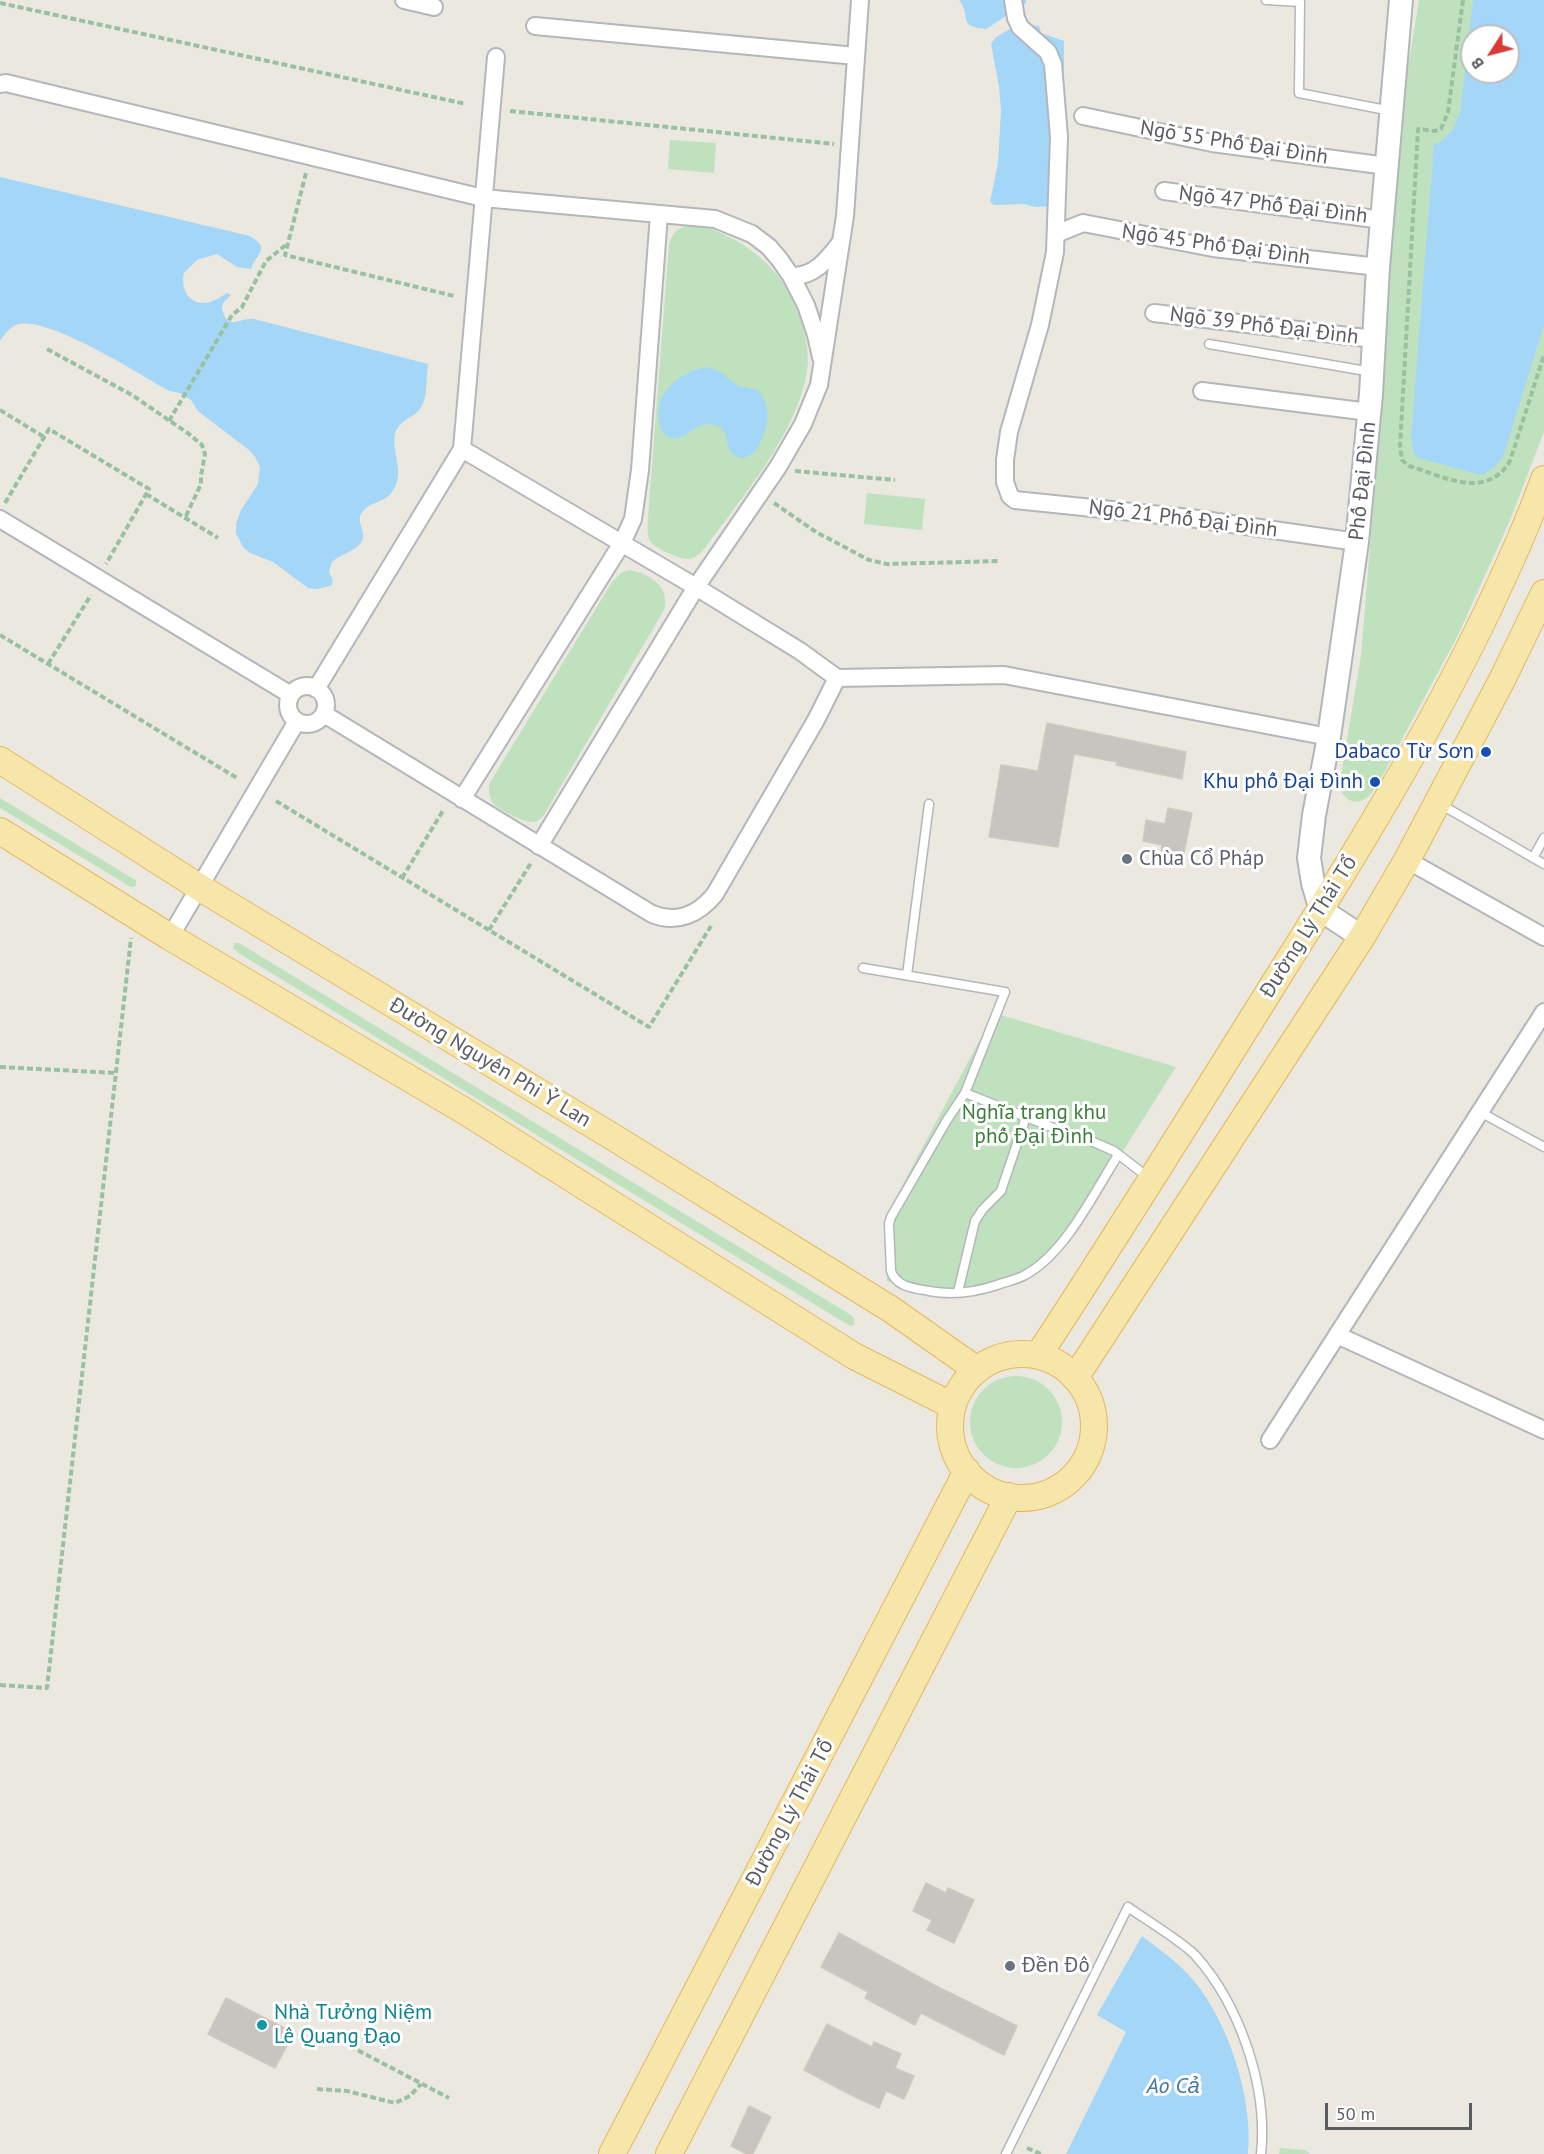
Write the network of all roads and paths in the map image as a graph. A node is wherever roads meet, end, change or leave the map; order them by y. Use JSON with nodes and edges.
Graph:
{"nodes":[{"id":1,"x":404,"y":0,"type":"edge"},
{"id":2,"x":860,"y":0,"type":"edge"},
{"id":3,"x":1013,"y":0,"type":"edge"},
{"id":4,"x":1266,"y":0,"type":"edge"},
{"id":5,"x":1401,"y":0,"type":"edge"},
{"id":6,"x":1463,"y":0,"type":"edge"},
{"id":7,"x":0,"y":3,"type":"edge"},
{"id":8,"x":434,"y":7,"type":"dead end"},
{"id":9,"x":535,"y":26,"type":"dead end"},
{"id":10,"x":856,"y":56,"type":"junction"},
{"id":11,"x":496,"y":57,"type":"dead end"},
{"id":12,"x":0,"y":84,"type":"edge"},
{"id":13,"x":466,"y":104,"type":"dead end"},
{"id":14,"x":510,"y":111,"type":"dead end"},
{"id":15,"x":1391,"y":111,"type":"junction"},
{"id":16,"x":1083,"y":116,"type":"dead end"},
{"id":17,"x":850,"y":146,"type":"junction"},
{"id":18,"x":1387,"y":166,"type":"junction"},
{"id":19,"x":306,"y":173,"type":"dead end"},
{"id":20,"x":1164,"y":191,"type":"dead end"},
{"id":21,"x":483,"y":198,"type":"junction"},
{"id":22,"x":659,"y":214,"type":"junction"},
{"id":23,"x":1382,"y":220,"type":"junction"},
{"id":24,"x":1056,"y":234,"type":"junction"},
{"id":25,"x":841,"y":242,"type":"junction"},
{"id":26,"x":288,"y":243,"type":"junction"},
{"id":27,"x":1378,"y":267,"type":"junction"},
{"id":28,"x":791,"y":276,"type":"junction"},
{"id":29,"x":454,"y":296,"type":"dead end"},
{"id":30,"x":1154,"y":313,"type":"dead end"},
{"id":31,"x":1374,"y":339,"type":"junction"},
{"id":32,"x":1209,"y":344,"type":"dead end"},
{"id":33,"x":47,"y":349,"type":"dead end"},
{"id":34,"x":1544,"y":355,"type":"edge"},
{"id":35,"x":824,"y":367,"type":"junction"},
{"id":36,"x":1372,"y":372,"type":"junction"},
{"id":37,"x":1202,"y":391,"type":"dead end"},
{"id":38,"x":0,"y":410,"type":"edge"},
{"id":39,"x":1370,"y":412,"type":"junction"},
{"id":40,"x":169,"y":421,"type":"junction"},
{"id":41,"x":44,"y":436,"type":"junction"},
{"id":42,"x":462,"y":449,"type":"junction"},
{"id":43,"x":791,"y":471,"type":"dead end"},
{"id":44,"x":895,"y":480,"type":"dead end"},
{"id":45,"x":1542,"y":488,"type":"edge"},
{"id":46,"x":146,"y":494,"type":"junction"},
{"id":47,"x":771,"y":501,"type":"dead end"},
{"id":48,"x":2,"y":512,"type":"edge"},
{"id":49,"x":185,"y":518,"type":"junction"},
{"id":50,"x":218,"y":538,"type":"dead end"},
{"id":51,"x":1357,"y":542,"type":"junction"},
{"id":52,"x":622,"y":543,"type":"junction"},
{"id":53,"x":998,"y":561,"type":"dead end"},
{"id":54,"x":105,"y":564,"type":"dead end"},
{"id":55,"x":696,"y":587,"type":"junction"},
{"id":56,"x":1544,"y":593,"type":"edge"},
{"id":57,"x":91,"y":595,"type":"dead end"},
{"id":58,"x":0,"y":635,"type":"edge"},
{"id":59,"x":48,"y":664,"type":"junction"},
{"id":60,"x":837,"y":678,"type":"junction"},
{"id":61,"x":316,"y":689,"type":"junction"},
{"id":62,"x":291,"y":695,"type":"junction"},
{"id":63,"x":324,"y":714,"type":"junction"},
{"id":64,"x":297,"y":721,"type":"junction"},
{"id":65,"x":1329,"y":736,"type":"junction"},
{"id":66,"x":0,"y":760,"type":"edge"},
{"id":67,"x":237,"y":778,"type":"dead end"},
{"id":68,"x":462,"y":799,"type":"junction"},
{"id":69,"x":276,"y":801,"type":"dead end"},
{"id":70,"x":1437,"y":802,"type":"junction"},
{"id":71,"x":929,"y":804,"type":"dead end"},
{"id":72,"x":444,"y":809,"type":"dead end"},
{"id":73,"x":0,"y":831,"type":"edge"},
{"id":74,"x":1544,"y":838,"type":"edge"},
{"id":75,"x":539,"y":846,"type":"junction"},
{"id":76,"x":1533,"y":858,"type":"junction"},
{"id":77,"x":1407,"y":860,"type":"junction"},
{"id":78,"x":531,"y":863,"type":"dead end"},
{"id":79,"x":1544,"y":864,"type":"edge"},
{"id":80,"x":402,"y":878,"type":"junction"},
{"id":81,"x":199,"y":887,"type":"junction"},
{"id":82,"x":1321,"y":910,"type":"junction"},
{"id":83,"x":133,"y":914,"type":"junction"},
{"id":84,"x":711,"y":926,"type":"dead end"},
{"id":85,"x":489,"y":930,"type":"junction"},
{"id":86,"x":170,"y":937,"type":"junction"},
{"id":87,"x":1362,"y":937,"type":"junction"},
{"id":88,"x":1544,"y":937,"type":"edge"},
{"id":89,"x":863,"y":968,"type":"dead end"},
{"id":90,"x":907,"y":975,"type":"junction"},
{"id":91,"x":1544,"y":1012,"type":"edge"},
{"id":92,"x":0,"y":1067,"type":"edge"},
{"id":93,"x":116,"y":1073,"type":"junction"},
{"id":94,"x":965,"y":1093,"type":"junction"},
{"id":95,"x":1480,"y":1112,"type":"junction"},
{"id":96,"x":1026,"y":1117,"type":"junction"},
{"id":97,"x":1544,"y":1146,"type":"edge"},
{"id":98,"x":1118,"y":1155,"type":"junction"},
{"id":99,"x":1151,"y":1180,"type":"junction"},
{"id":100,"x":958,"y":1292,"type":"junction"},
{"id":101,"x":1337,"y":1335,"type":"junction"},
{"id":102,"x":1038,"y":1356,"type":"junction"},
{"id":103,"x":977,"y":1370,"type":"junction"},
{"id":104,"x":1075,"y":1378,"type":"junction"},
{"id":105,"x":953,"y":1406,"type":"junction"},
{"id":106,"x":1544,"y":1430,"type":"edge"},
{"id":107,"x":1270,"y":1440,"type":"dead end"},
{"id":108,"x":966,"y":1471,"type":"junction"},
{"id":109,"x":1009,"y":1497,"type":"junction"},
{"id":110,"x":0,"y":1685,"type":"edge"},
{"id":111,"x":342,"y":2042,"type":"dead end"},
{"id":112,"x":422,"y":2084,"type":"junction"},
{"id":113,"x":317,"y":2089,"type":"dead end"},
{"id":114,"x":449,"y":2098,"type":"dead end"},
{"id":115,"x":1027,"y":2148,"type":"dead end"},
{"id":116,"x":612,"y":2154,"type":"edge"},
{"id":117,"x":669,"y":2154,"type":"edge"},
{"id":118,"x":1006,"y":2154,"type":"edge"},
{"id":119,"x":1041,"y":2154,"type":"edge"},
{"id":120,"x":1261,"y":2154,"type":"edge"}],
"edges":[{"from":1,"to":8,"type":"street"},
{"from":2,"to":10,"type":"street"},
{"from":3,"to":24,"type":"street"},
{"from":4,"to":15,"type":"lane"},
{"from":5,"to":15,"type":"street","name":"Phố Đại Đình"},
{"from":6,"to":34,"type":"path"},
{"from":7,"to":13,"type":"path"},
{"from":9,"to":10,"type":"street"},
{"from":10,"to":17,"type":"street"},
{"from":11,"to":21,"type":"street"},
{"from":12,"to":21,"type":"street"},
{"from":14,"to":17,"type":"path"},
{"from":15,"to":18,"type":"street","name":"Phố Đại Đình"},
{"from":16,"to":18,"type":"street","name":"Ngõ 55 Phố Đại Đình"},
{"from":17,"to":25,"type":"street"},
{"from":18,"to":23,"type":"street","name":"Phố Đại Đình"},
{"from":19,"to":26,"type":"path"},
{"from":20,"to":23,"type":"street","name":"Ngõ 47 Phố Đại Đình"},
{"from":21,"to":22,"type":"street"},
{"from":21,"to":42,"type":"street"},
{"from":22,"to":28,"type":"street"},
{"from":22,"to":52,"type":"street"},
{"from":23,"to":27,"type":"street","name":"Phố Đại Đình"},
{"from":24,"to":27,"type":"street","name":"Ngõ 45 Phố Đại Đình"},
{"from":24,"to":51,"type":"street","name":"Ngõ 21 Phố Đại Đình"},
{"from":25,"to":28,"type":"street"},
{"from":25,"to":35,"type":"street"},
{"from":26,"to":29,"type":"path"},
{"from":26,"to":40,"type":"path"},
{"from":27,"to":31,"type":"street","name":"Phố Đại Đình"},
{"from":28,"to":35,"type":"street"},
{"from":30,"to":31,"type":"street","name":"Ngõ 39 Phố Đại Đình"},
{"from":31,"to":36,"type":"street","name":"Phố Đại Đình"},
{"from":32,"to":36,"type":"lane"},
{"from":33,"to":40,"type":"path"},
{"from":35,"to":55,"type":"street"},
{"from":36,"to":39,"type":"street","name":"Phố Đại Đình"},
{"from":37,"to":39,"type":"street"},
{"from":38,"to":41,"type":"path"},
{"from":39,"to":51,"type":"street","name":"Phố Đại Đình"},
{"from":40,"to":49,"type":"path"},
{"from":41,"to":46,"type":"path"},
{"from":41,"to":48,"type":"path"},
{"from":42,"to":52,"type":"street"},
{"from":42,"to":61,"type":"street"},
{"from":43,"to":44,"type":"path"},
{"from":45,"to":82,"type":"main road","name":"Đường Lý Thái Tổ"},
{"from":46,"to":49,"type":"path"},
{"from":46,"to":54,"type":"path"},
{"from":47,"to":53,"type":"path"},
{"from":48,"to":62,"type":"street"},
{"from":49,"to":50,"type":"path"},
{"from":51,"to":65,"type":"street","name":"Phố Đại Đình"},
{"from":52,"to":55,"type":"street"},
{"from":52,"to":68,"type":"street"},
{"from":55,"to":60,"type":"street"},
{"from":55,"to":75,"type":"street"},
{"from":56,"to":70,"type":"main road"},
{"from":57,"to":59,"type":"path"},
{"from":58,"to":59,"type":"path"},
{"from":59,"to":67,"type":"path"},
{"from":60,"to":65,"type":"street"},
{"from":60,"to":75,"type":"street"},
{"from":61,"to":62,"type":"street"},
{"from":61,"to":63,"type":"street"},
{"from":62,"to":64,"type":"street"},
{"from":63,"to":64,"type":"street"},
{"from":63,"to":68,"type":"street"},
{"from":64,"to":81,"type":"street"},
{"from":65,"to":82,"type":"street","name":"Phố Đại Đình"},
{"from":66,"to":81,"type":"main road","name":"Đường Nguyên Phi Ỷ Lan"},
{"from":68,"to":75,"type":"street"},
{"from":69,"to":80,"type":"path"},
{"from":70,"to":76,"type":"lane"},
{"from":70,"to":77,"type":"main road"},
{"from":71,"to":90,"type":"lane"},
{"from":72,"to":80,"type":"path"},
{"from":73,"to":83,"type":"main road"},
{"from":74,"to":76,"type":"lane"},
{"from":76,"to":79,"type":"lane"},
{"from":77,"to":87,"type":"main road"},
{"from":77,"to":88,"type":"street"},
{"from":78,"to":85,"type":"path"},
{"from":80,"to":85,"type":"path"},
{"from":81,"to":86,"type":"street"},
{"from":81,"to":103,"type":"main road","name":"Đường Nguyên Phi Ỷ Lan"},
{"from":82,"to":87,"type":"street"},
{"from":82,"to":99,"type":"main road","name":"Đường Lý Thái Tổ"},
{"from":83,"to":86,"type":"main road"},
{"from":83,"to":93,"type":"path"},
{"from":84,"to":85,"type":"path"},
{"from":86,"to":105,"type":"main road"},
{"from":87,"to":104,"type":"main road"},
{"from":89,"to":90,"type":"lane"},
{"from":90,"to":94,"type":"lane"},
{"from":91,"to":95,"type":"street"},
{"from":92,"to":93,"type":"path"},
{"from":93,"to":110,"type":"path"},
{"from":94,"to":96,"type":"lane"},
{"from":94,"to":100,"type":"lane"},
{"from":95,"to":97,"type":"lane"},
{"from":95,"to":101,"type":"street"},
{"from":96,"to":98,"type":"lane"},
{"from":96,"to":100,"type":"lane"},
{"from":98,"to":99,"type":"lane"},
{"from":98,"to":100,"type":"lane"},
{"from":99,"to":102,"type":"main road","name":"Đường Lý Thái Tổ"},
{"from":101,"to":106,"type":"street"},
{"from":101,"to":107,"type":"street"},
{"from":102,"to":103,"type":"main road"},
{"from":102,"to":104,"type":"main road"},
{"from":103,"to":105,"type":"main road"},
{"from":104,"to":109,"type":"main road"},
{"from":105,"to":108,"type":"main road"},
{"from":108,"to":109,"type":"main road"},
{"from":108,"to":116,"type":"main road","name":"Đường Lý Thái Tổ"},
{"from":109,"to":117,"type":"main road"},
{"from":111,"to":112,"type":"path"},
{"from":112,"to":113,"type":"path"},
{"from":112,"to":114,"type":"path"},
{"from":115,"to":119,"type":"path"},
{"from":118,"to":120,"type":"lane"}]}
